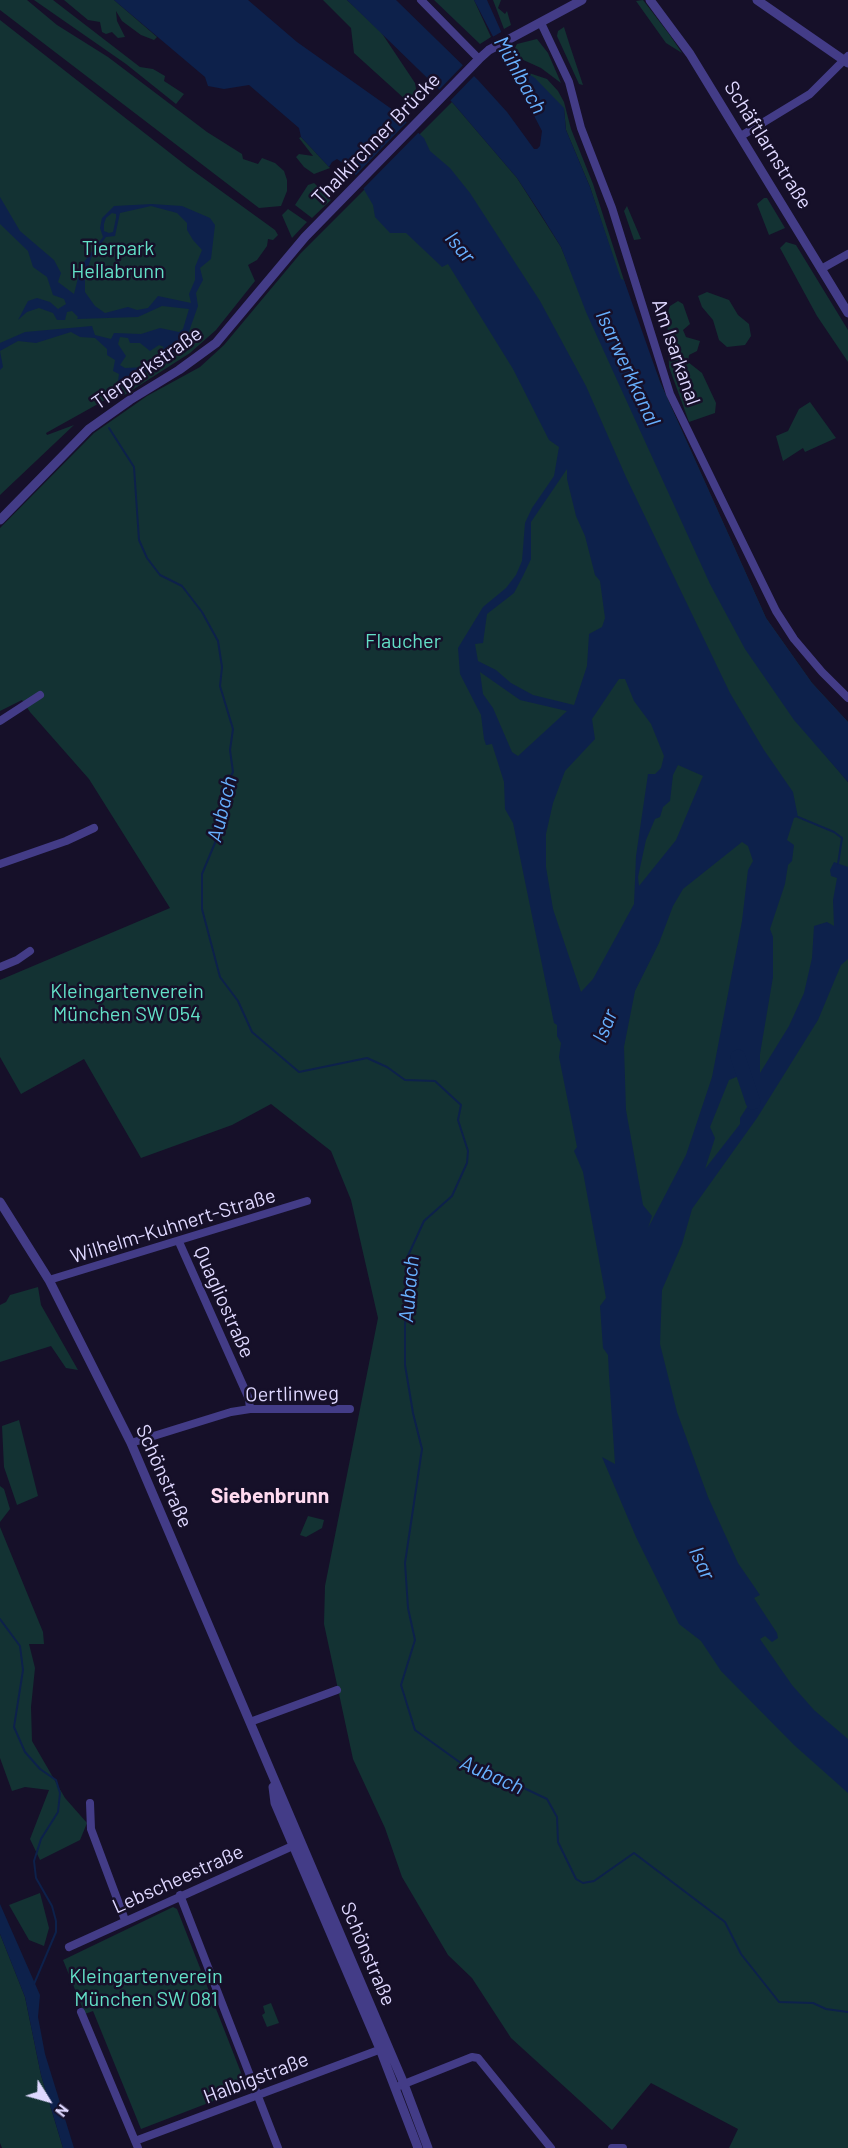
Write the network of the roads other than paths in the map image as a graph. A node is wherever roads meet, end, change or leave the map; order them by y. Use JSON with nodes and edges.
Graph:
{"nodes":[{"id":1,"x":421,"y":0,"type":"edge"},
{"id":2,"x":582,"y":0,"type":"edge"},
{"id":3,"x":650,"y":0,"type":"edge"},
{"id":4,"x":762,"y":1,"type":"edge"},
{"id":5,"x":541,"y":22,"type":"junction"},
{"id":6,"x":847,"y":60,"type":"edge"},
{"id":7,"x":475,"y":62,"type":"junction"},
{"id":8,"x":741,"y":136,"type":"junction"},
{"id":9,"x":305,"y":237,"type":"joint"},
{"id":10,"x":848,"y":254,"type":"edge"},
{"id":11,"x":821,"y":269,"type":"junction"},
{"id":12,"x":848,"y":314,"type":"edge"},
{"id":13,"x":0,"y":520,"type":"edge"},
{"id":14,"x":40,"y":695,"type":"dead end"},
{"id":15,"x":848,"y":698,"type":"edge"},
{"id":16,"x":0,"y":721,"type":"edge"},
{"id":17,"x":94,"y":828,"type":"dead end"},
{"id":18,"x":0,"y":864,"type":"edge"},
{"id":19,"x":30,"y":951,"type":"dead end"},
{"id":20,"x":0,"y":967,"type":"edge"},
{"id":21,"x":307,"y":1201,"type":"dead end"},
{"id":22,"x":0,"y":1202,"type":"edge"},
{"id":23,"x":179,"y":1242,"type":"junction"},
{"id":24,"x":49,"y":1280,"type":"junction"},
{"id":25,"x":250,"y":1409,"type":"junction"},
{"id":26,"x":350,"y":1410,"type":"dead end"},
{"id":27,"x":131,"y":1443,"type":"junction"},
{"id":28,"x":337,"y":1689,"type":"dead end"},
{"id":29,"x":250,"y":1722,"type":"junction"},
{"id":30,"x":90,"y":1803,"type":"dead end"},
{"id":31,"x":297,"y":1844,"type":"junction"},
{"id":32,"x":180,"y":1895,"type":"junction"},
{"id":33,"x":125,"y":1920,"type":"junction"},
{"id":34,"x":69,"y":1947,"type":"dead end"},
{"id":35,"x":81,"y":2012,"type":"dead end"},
{"id":36,"x":384,"y":2048,"type":"junction"},
{"id":37,"x":400,"y":2086,"type":"junction"},
{"id":38,"x":258,"y":2095,"type":"junction"},
{"id":39,"x":136,"y":2145,"type":"edge"},
{"id":40,"x":278,"y":2148,"type":"edge"},
{"id":41,"x":418,"y":2148,"type":"edge"},
{"id":42,"x":428,"y":2148,"type":"edge"},
{"id":43,"x":551,"y":2148,"type":"edge"}],
"edges":[{"from":1,"to":7,"type":"street"},
{"from":2,"to":5,"type":"street"},
{"from":3,"to":8,"type":"street","name":"Schäftlarnstraße"},
{"from":4,"to":6,"type":"street"},
{"from":5,"to":7,"type":"street"},
{"from":5,"to":15,"type":"street","name":"Am Isarkanal"},
{"from":6,"to":8,"type":"street"},
{"from":7,"to":9,"type":"street","name":"Thalkirchner Brücke"},
{"from":8,"to":11,"type":"street","name":"Schäftlarnstraße"},
{"from":9,"to":13,"type":"street","name":"Tierparkstraße"},
{"from":10,"to":11,"type":"street"},
{"from":11,"to":12,"type":"street","name":"Schäftlarnstraße"},
{"from":14,"to":16,"type":"street"},
{"from":17,"to":18,"type":"street"},
{"from":19,"to":20,"type":"street"},
{"from":21,"to":23,"type":"street","name":"Wilhelm-Kuhnert-Straße"},
{"from":22,"to":24,"type":"street","name":"Schönstraße"},
{"from":23,"to":24,"type":"street","name":"Wilhelm-Kuhnert-Straße"},
{"from":23,"to":25,"type":"street","name":"Quagliostraße"},
{"from":24,"to":27,"type":"street","name":"Schönstraße"},
{"from":25,"to":26,"type":"street","name":"Oertlinweg"},
{"from":25,"to":27,"type":"street","name":"Oertlinweg"},
{"from":27,"to":29,"type":"street","name":"Schönstraße"},
{"from":28,"to":29,"type":"street"},
{"from":29,"to":31,"type":"street","name":"Schönstraße"},
{"from":30,"to":33,"type":"street"},
{"from":31,"to":32,"type":"street","name":"Lebscheestraße"},
{"from":31,"to":36,"type":"street","name":"Schönstraße"},
{"from":32,"to":33,"type":"street","name":"Lebscheestraße"},
{"from":32,"to":38,"type":"street"},
{"from":33,"to":34,"type":"street","name":"Lebscheestraße"},
{"from":35,"to":39,"type":"street"},
{"from":36,"to":37,"type":"street","name":"Schönstraße"},
{"from":36,"to":38,"type":"street","name":"Halbigstraße"},
{"from":37,"to":41,"type":"street","name":"Schönstraße"},
{"from":37,"to":42,"type":"street","name":"Schönstraße"},
{"from":37,"to":43,"type":"street"},
{"from":38,"to":39,"type":"street","name":"Halbigstraße"},
{"from":38,"to":40,"type":"street"}]}
